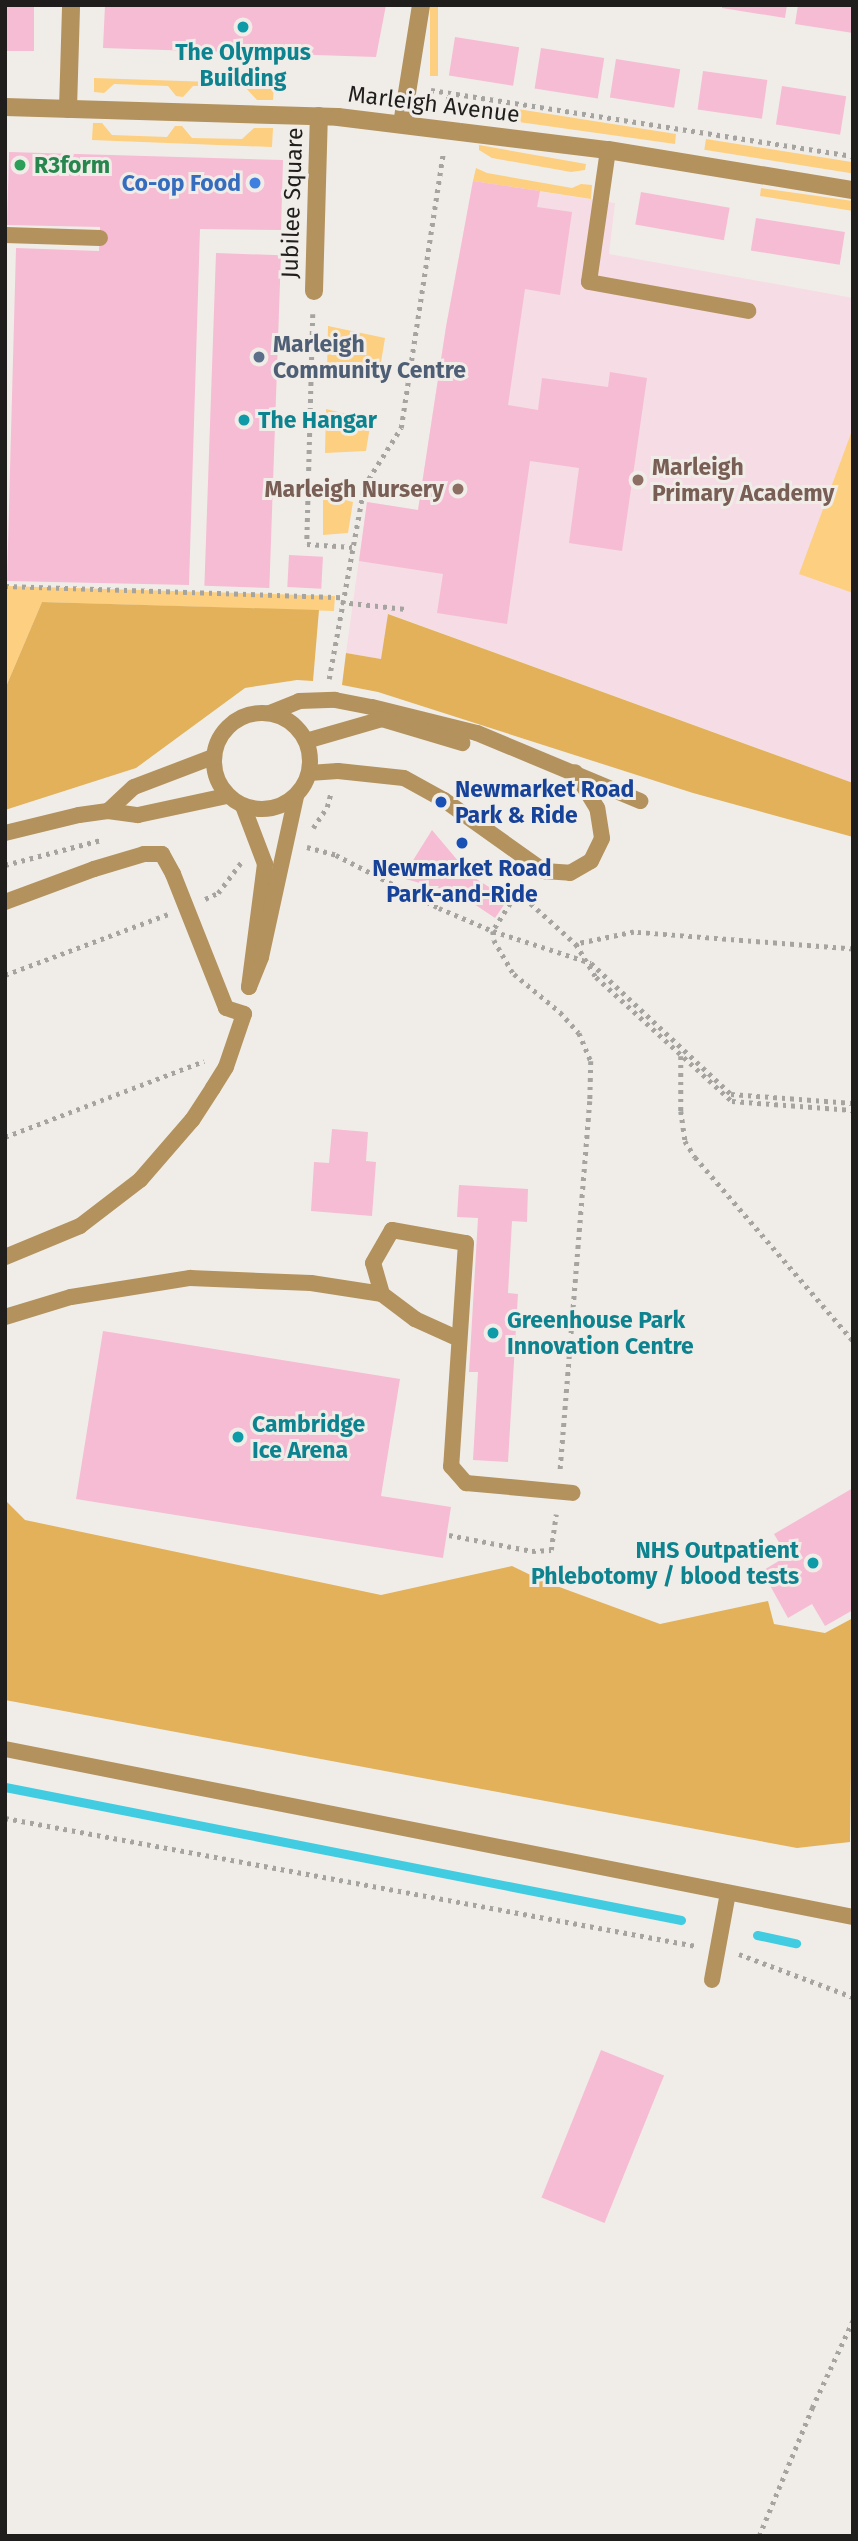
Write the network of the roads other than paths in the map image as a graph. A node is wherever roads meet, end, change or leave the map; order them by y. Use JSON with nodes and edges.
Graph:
{"nodes":[{"id":1,"x":71,"y":5,"type":"edge"},
{"id":2,"x":421,"y":5,"type":"edge"},
{"id":3,"x":5,"y":107,"type":"edge"},
{"id":4,"x":68,"y":109,"type":"junction"},
{"id":5,"x":319,"y":117,"type":"junction"},
{"id":6,"x":402,"y":124,"type":"junction"},
{"id":7,"x":608,"y":150,"type":"junction"},
{"id":8,"x":853,"y":190,"type":"edge"},
{"id":9,"x":5,"y":235,"type":"edge"},
{"id":10,"x":100,"y":238,"type":"dead end"},
{"id":11,"x":314,"y":291,"type":"road end"},
{"id":12,"x":748,"y":311,"type":"dead end"},
{"id":13,"x":270,"y":713,"type":"junction"},
{"id":14,"x":306,"y":741,"type":"junction"},
{"id":15,"x":462,"y":743,"type":"dead end"},
{"id":16,"x":213,"y":757,"type":"junction"},
{"id":17,"x":575,"y":772,"type":"junction"},
{"id":18,"x":309,"y":773,"type":"junction"},
{"id":19,"x":228,"y":796,"type":"junction"},
{"id":20,"x":296,"y":796,"type":"junction"},
{"id":21,"x":640,"y":801,"type":"dead end"},
{"id":22,"x":243,"y":806,"type":"junction"},
{"id":23,"x":107,"y":811,"type":"junction"},
{"id":24,"x":5,"y":833,"type":"edge"},
{"id":25,"x":5,"y":902,"type":"edge"},
{"id":26,"x":249,"y":987,"type":"junction"},
{"id":27,"x":244,"y":1014,"type":"junction"},
{"id":28,"x":5,"y":1257,"type":"edge"},
{"id":29,"x":382,"y":1294,"type":"junction"},
{"id":30,"x":5,"y":1317,"type":"edge"},
{"id":31,"x":459,"y":1339,"type":"junction"},
{"id":32,"x":566,"y":1492,"type":"road end"},
{"id":33,"x":5,"y":1749,"type":"edge"},
{"id":34,"x":728,"y":1893,"type":"junction"},
{"id":35,"x":853,"y":1917,"type":"edge"},
{"id":36,"x":712,"y":1980,"type":"dead end"}],
"edges":[{"from":1,"to":4,"type":"street"},
{"from":2,"to":6,"type":"street"},
{"from":3,"to":4,"type":"street","name":"Marleigh Avenue"},
{"from":4,"to":5,"type":"street","name":"Marleigh Avenue"},
{"from":5,"to":6,"type":"street","name":"Marleigh Avenue"},
{"from":5,"to":11,"type":"street","name":"Jubilee Square"},
{"from":6,"to":7,"type":"street","name":"Marleigh Avenue"},
{"from":7,"to":8,"type":"street","name":"Marleigh Avenue"},
{"from":7,"to":12,"type":"lane"},
{"from":9,"to":10,"type":"lane"},
{"from":13,"to":14,"type":"lane"},
{"from":13,"to":16,"type":"lane"},
{"from":13,"to":17,"type":"lane"},
{"from":14,"to":15,"type":"lane"},
{"from":14,"to":18,"type":"lane"},
{"from":16,"to":19,"type":"lane"},
{"from":16,"to":23,"type":"lane"},
{"from":17,"to":18,"type":"lane"},
{"from":17,"to":21,"type":"lane"},
{"from":18,"to":20,"type":"lane"},
{"from":19,"to":22,"type":"lane"},
{"from":19,"to":23,"type":"lane"},
{"from":20,"to":22,"type":"lane"},
{"from":20,"to":26,"type":"lane"},
{"from":22,"to":26,"type":"lane"},
{"from":23,"to":24,"type":"lane"},
{"from":25,"to":27,"type":"lane"},
{"from":26,"to":27,"type":"lane"},
{"from":27,"to":28,"type":"lane"},
{"from":29,"to":30,"type":"lane"},
{"from":29,"to":31,"type":"lane"},
{"from":29,"to":31,"type":"lane"},
{"from":31,"to":32,"type":"lane"},
{"from":33,"to":34,"type":"lane"},
{"from":34,"to":35,"type":"lane"},
{"from":34,"to":36,"type":"lane"}]}
